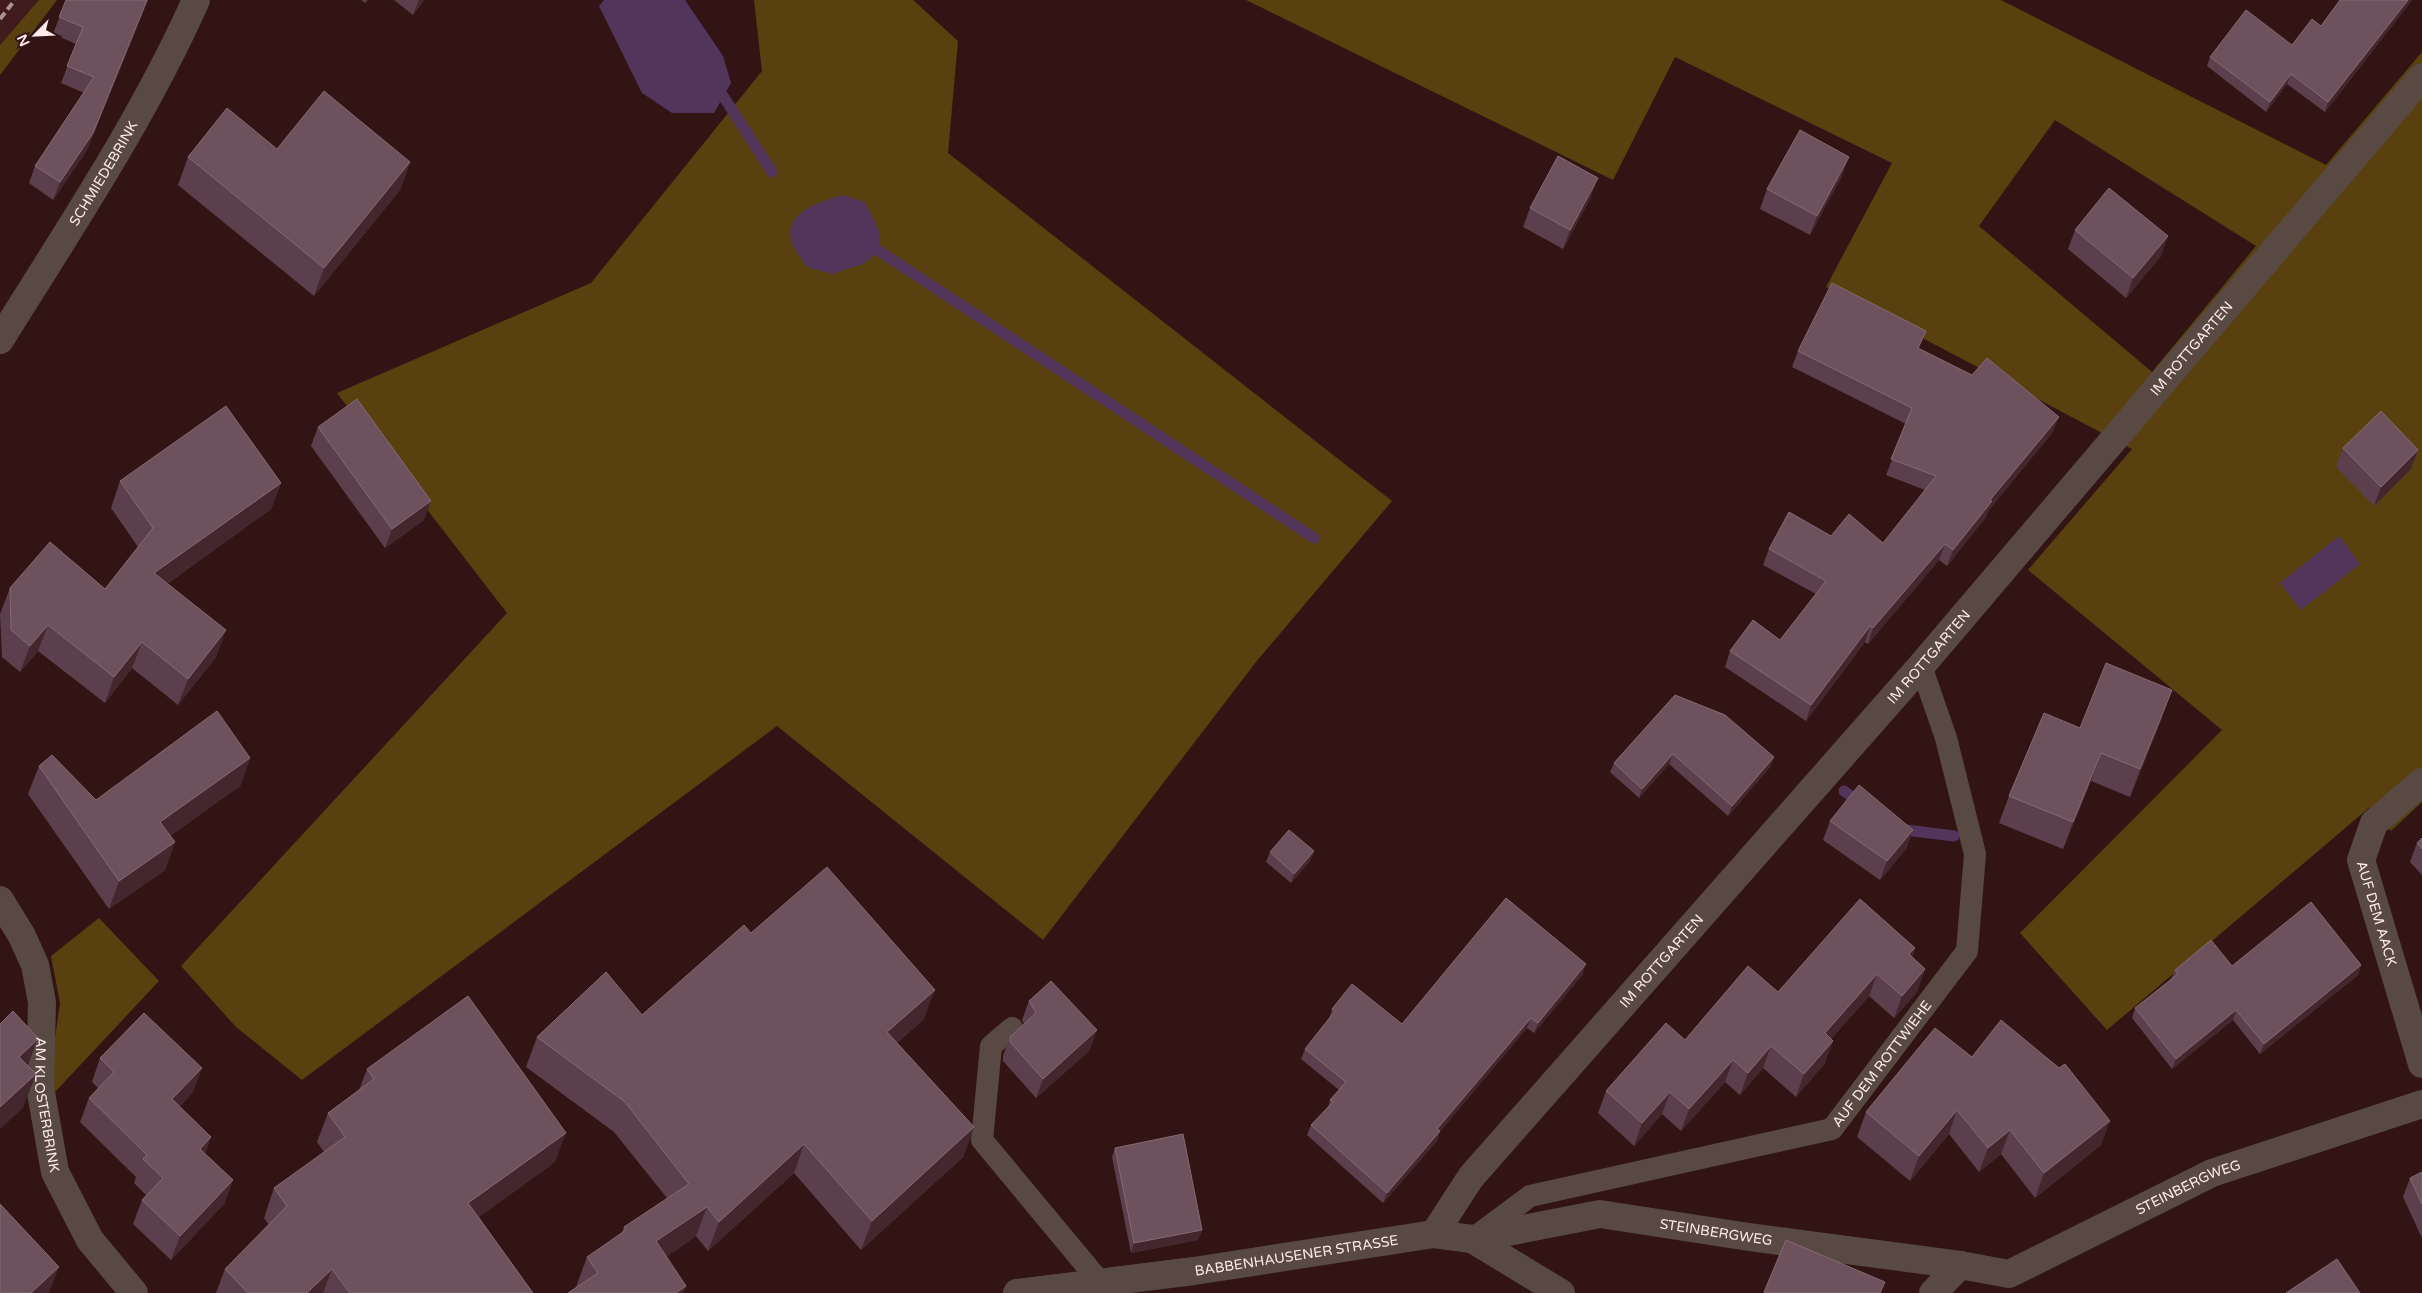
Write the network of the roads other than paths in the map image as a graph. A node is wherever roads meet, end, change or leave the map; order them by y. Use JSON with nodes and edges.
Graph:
{"nodes":[{"id":1,"x":196,"y":0,"type":"edge"},
{"id":2,"x":2422,"y":77,"type":"edge"},
{"id":3,"x":0,"y":340,"type":"edge"},
{"id":4,"x":1921,"y":666,"type":"junction"},
{"id":5,"x":2422,"y":782,"type":"edge"},
{"id":6,"x":0,"y":900,"type":"edge"},
{"id":7,"x":1012,"y":1028,"type":"dead end"},
{"id":8,"x":2422,"y":1064,"type":"edge"},
{"id":9,"x":2422,"y":1104,"type":"edge"},
{"id":10,"x":1434,"y":1234,"type":"junction"},
{"id":11,"x":1472,"y":1240,"type":"junction"},
{"id":12,"x":1960,"y":1265,"type":"junction"},
{"id":13,"x":1100,"y":1282,"type":"junction"},
{"id":14,"x":134,"y":1293,"type":"edge"},
{"id":15,"x":1017,"y":1293,"type":"edge"},
{"id":16,"x":1561,"y":1293,"type":"edge"},
{"id":17,"x":1933,"y":1293,"type":"edge"}],
"edges":[{"from":1,"to":3,"type":"street","name":"SCHMIEDEBRINK"},
{"from":2,"to":4,"type":"street","name":"IM ROTTGARTEN"},
{"from":4,"to":10,"type":"street","name":"IM ROTTGARTEN"},
{"from":4,"to":11,"type":"lane","name":"AUF DEM ROTTWIEHE"},
{"from":5,"to":8,"type":"street","name":"AUF DEM AACK"},
{"from":6,"to":14,"type":"street","name":"AM KLOSTERBRINK"},
{"from":7,"to":13,"type":"lane"},
{"from":9,"to":12,"type":"street","name":"STEINBERGWEG"},
{"from":10,"to":11,"type":"street","name":"BABBENHAUSENER STRASSE"},
{"from":10,"to":13,"type":"street","name":"BABBENHAUSENER STRASSE"},
{"from":11,"to":12,"type":"street","name":"STEINBERGWEG"},
{"from":11,"to":16,"type":"street","name":"BABBENHAUSENER STRASSE"},
{"from":12,"to":17,"type":"street"},
{"from":13,"to":15,"type":"street","name":"BABBENHAUSENER STRASSE"}]}
